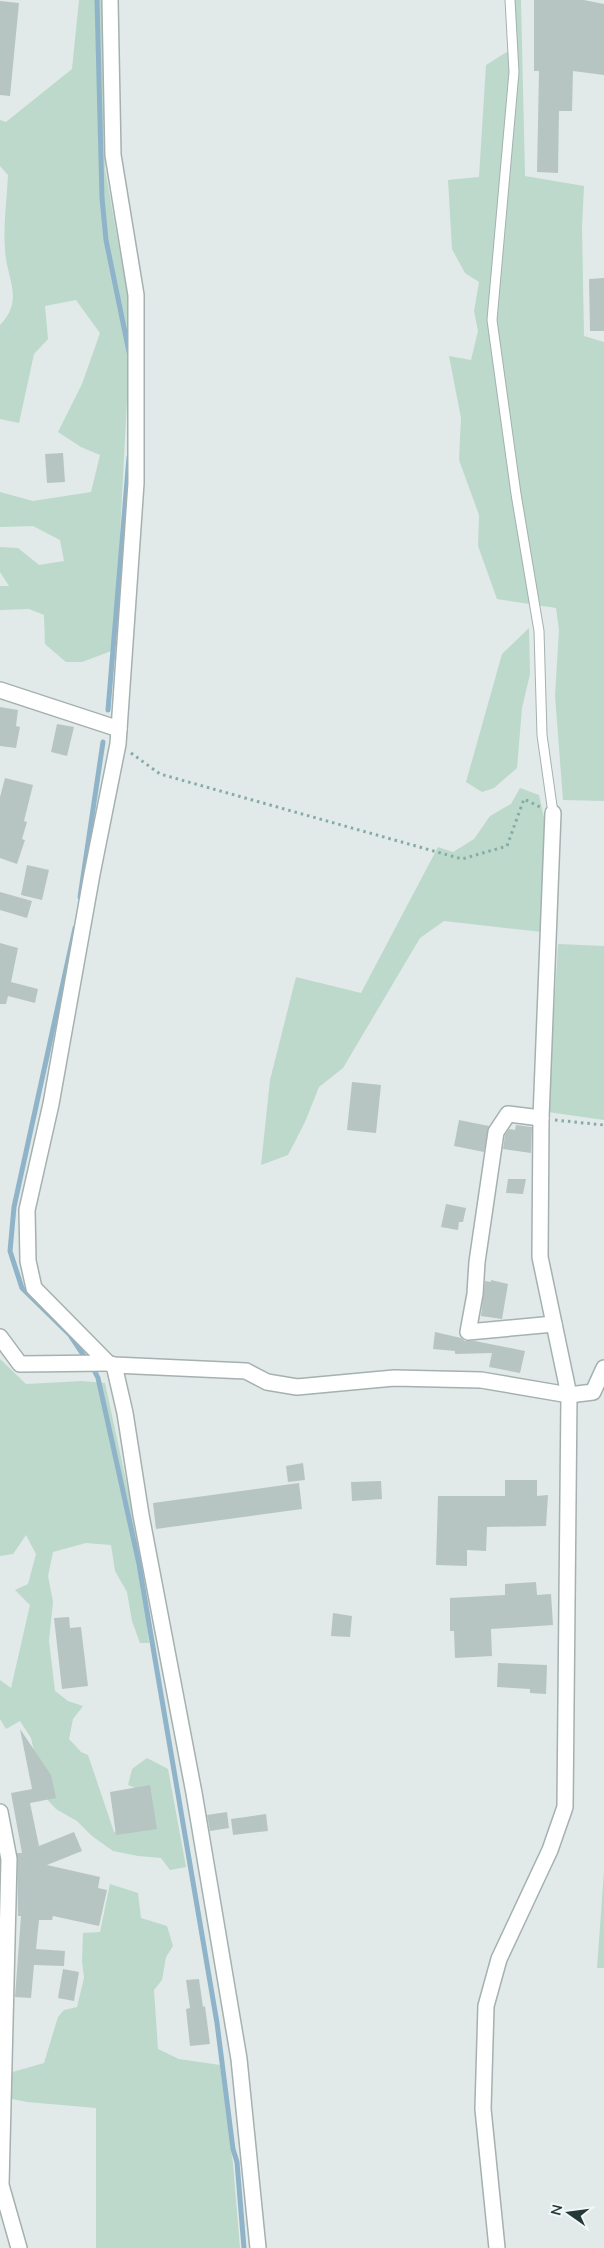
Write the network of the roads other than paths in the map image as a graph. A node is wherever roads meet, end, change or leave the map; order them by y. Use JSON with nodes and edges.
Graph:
{"nodes":[{"id":1,"x":110,"y":0,"type":"edge"},
{"id":2,"x":510,"y":0,"type":"edge"},
{"id":3,"x":0,"y":690,"type":"edge"},
{"id":4,"x":119,"y":729,"type":"junction"},
{"id":5,"x":553,"y":813,"type":"joint"},
{"id":6,"x":541,"y":1118,"type":"junction"},
{"id":7,"x":554,"y":1324,"type":"junction"},
{"id":8,"x":0,"y":1337,"type":"edge"},
{"id":9,"x":111,"y":1364,"type":"junction"},
{"id":10,"x":604,"y":1368,"type":"edge"},
{"id":11,"x":568,"y":1395,"type":"junction"},
{"id":12,"x":0,"y":1812,"type":"edge"},
{"id":13,"x":19,"y":2248,"type":"edge"},
{"id":14,"x":258,"y":2248,"type":"edge"},
{"id":15,"x":497,"y":2248,"type":"edge"}],
"edges":[{"from":1,"to":4,"type":"street"},
{"from":2,"to":5,"type":"lane"},
{"from":3,"to":4,"type":"street"},
{"from":4,"to":9,"type":"street"},
{"from":5,"to":6,"type":"street"},
{"from":6,"to":7,"type":"street"},
{"from":6,"to":7,"type":"street"},
{"from":7,"to":11,"type":"street"},
{"from":8,"to":9,"type":"street"},
{"from":9,"to":11,"type":"street"},
{"from":9,"to":14,"type":"street"},
{"from":10,"to":11,"type":"street"},
{"from":11,"to":15,"type":"street"},
{"from":12,"to":13,"type":"street"}]}
